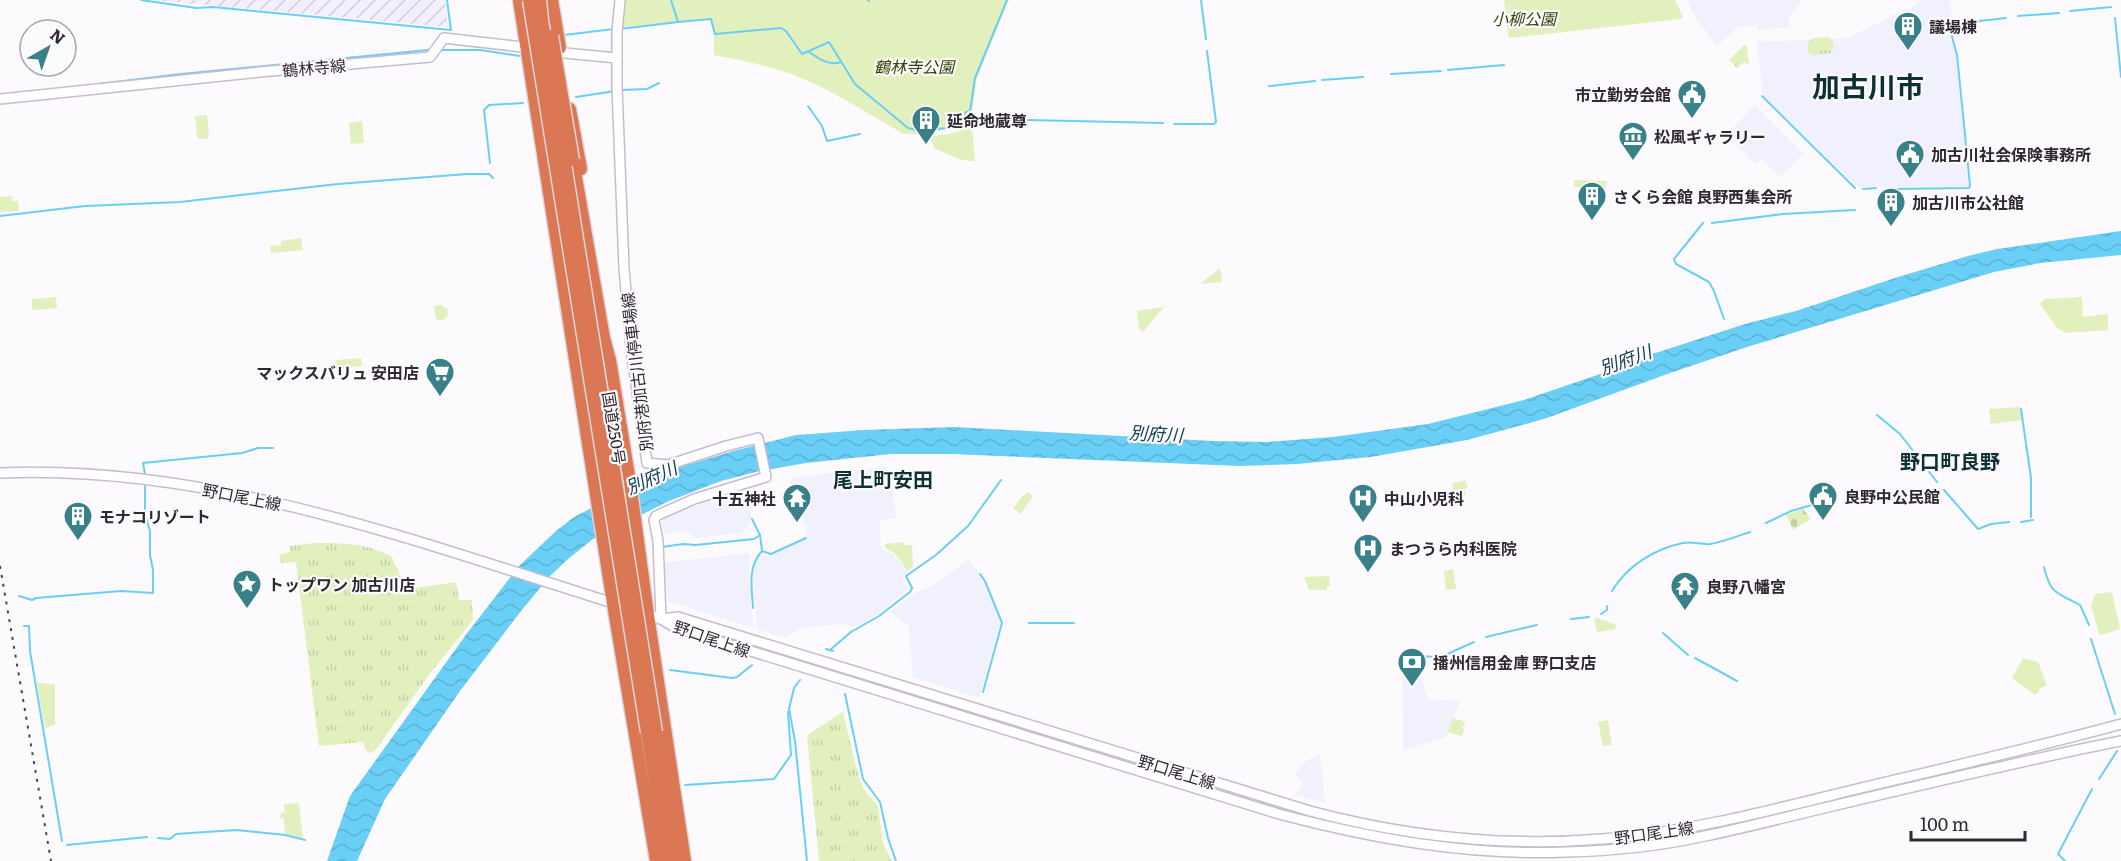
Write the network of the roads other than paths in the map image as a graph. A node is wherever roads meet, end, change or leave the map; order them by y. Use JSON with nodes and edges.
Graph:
{"nodes":[{"id":1,"x":519,"y":0,"type":"edge"},
{"id":2,"x":529,"y":0,"type":"edge"},
{"id":3,"x":541,"y":0,"type":"edge"},
{"id":4,"x":552,"y":0,"type":"edge"},
{"id":5,"x":620,"y":0,"type":"edge"},
{"id":6,"x":527,"y":48,"type":"junction"},
{"id":7,"x":560,"y":52,"type":"junction"},
{"id":8,"x":617,"y":58,"type":"junction"},
{"id":9,"x":0,"y":99,"type":"edge"},
{"id":10,"x":610,"y":360,"type":"junction"},
{"id":11,"x":0,"y":473,"type":"edge"},
{"id":12,"x":614,"y":604,"type":"junction"},
{"id":13,"x":648,"y":615,"type":"junction"},
{"id":14,"x":661,"y":619,"type":"junction"},
{"id":15,"x":2121,"y":724,"type":"edge"},
{"id":16,"x":652,"y":732,"type":"junction"},
{"id":17,"x":2121,"y":741,"type":"edge"},
{"id":18,"x":656,"y":861,"type":"edge"},
{"id":19,"x":667,"y":861,"type":"edge"},
{"id":20,"x":675,"y":861,"type":"edge"},
{"id":21,"x":685,"y":861,"type":"edge"}],
"edges":[{"from":1,"to":6,"type":"highway"},
{"from":2,"to":16,"type":"highway","name":"国道250号","bridge":true},
{"from":3,"to":10,"type":"highway","bridge":true},
{"from":3,"to":16,"type":"highway","name":"国道250号","bridge":true},
{"from":4,"to":7,"type":"highway"},
{"from":5,"to":8,"type":"main road","name":"別府港加古川停車場線"},
{"from":6,"to":7,"type":"main road","name":"鶴林寺線"},
{"from":6,"to":9,"type":"main road","name":"鶴林寺線"},
{"from":6,"to":12,"type":"highway"},
{"from":7,"to":8,"type":"main road","name":"鶴林寺線"},
{"from":7,"to":10,"type":"highway"},
{"from":8,"to":14,"type":"main road","name":"別府港加古川停車場線"},
{"from":10,"to":13,"type":"highway"},
{"from":11,"to":12,"type":"main road","name":"野口尾上線"},
{"from":12,"to":13,"type":"main road"},
{"from":12,"to":18,"type":"highway"},
{"from":13,"to":14,"type":"main road"},
{"from":13,"to":21,"type":"highway"},
{"from":14,"to":15,"type":"main road","name":"野口尾上線"},
{"from":14,"to":17,"type":"main road","name":"野口尾上線"},
{"from":16,"to":19,"type":"highway","name":"国道250号"},
{"from":16,"to":20,"type":"highway","name":"国道250号"}]}
